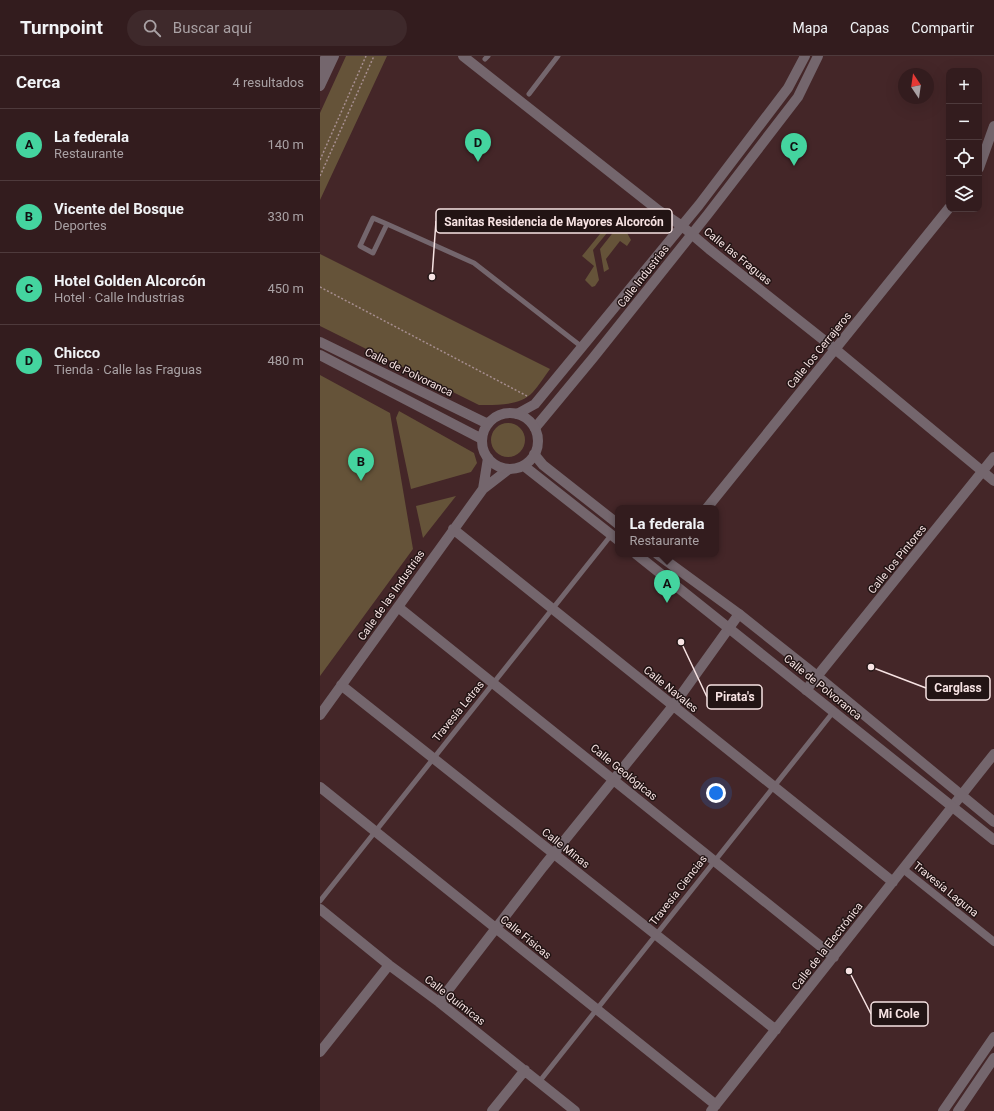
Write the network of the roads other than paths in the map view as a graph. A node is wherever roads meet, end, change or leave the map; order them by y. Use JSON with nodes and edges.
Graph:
{"nodes":[{"id":1,"x":326,"y":56,"type":"edge"},
{"id":2,"x":334,"y":56,"type":"edge"},
{"id":3,"x":463,"y":56,"type":"edge"},
{"id":4,"x":558,"y":56,"type":"edge"},
{"id":5,"x":805,"y":56,"type":"edge"},
{"id":6,"x":818,"y":56,"type":"edge"},
{"id":7,"x":320,"y":69,"type":"edge"},
{"id":8,"x":320,"y":86,"type":"edge"},
{"id":9,"x":529,"y":94,"type":"dead end"},
{"id":10,"x":994,"y":126,"type":"edge"},
{"id":11,"x":982,"y":160,"type":"edge"},
{"id":12,"x":946,"y":212,"type":"edge"},
{"id":13,"x":387,"y":224,"type":"junction"},
{"id":14,"x":682,"y":226,"type":"junction"},
{"id":15,"x":692,"y":233,"type":"junction"},
{"id":16,"x":320,"y":342,"type":"edge"},
{"id":17,"x":582,"y":347,"type":"junction"},
{"id":18,"x":835,"y":349,"type":"junction"},
{"id":19,"x":320,"y":355,"type":"edge"},
{"id":20,"x":517,"y":414,"type":"junction"},
{"id":21,"x":488,"y":424,"type":"junction"},
{"id":22,"x":535,"y":428,"type":"junction"},
{"id":23,"x":482,"y":439,"type":"junction"},
{"id":24,"x":534,"y":454,"type":"junction"},
{"id":25,"x":994,"y":456,"type":"edge"},
{"id":26,"x":488,"y":458,"type":"junction"},
{"id":27,"x":524,"y":466,"type":"junction"},
{"id":28,"x":509,"y":469,"type":"junction"},
{"id":29,"x":983,"y":472,"type":"junction"},
{"id":30,"x":994,"y":481,"type":"edge"},
{"id":31,"x":483,"y":489,"type":"junction"},
{"id":32,"x":710,"y":505,"type":"edge"},
{"id":33,"x":615,"y":522,"type":"edge"},
{"id":34,"x":453,"y":529,"type":"junction"},
{"id":35,"x":615,"y":537,"type":"edge"},
{"id":36,"x":640,"y":557,"type":"edge"},
{"id":37,"x":665,"y":557,"type":"edge"},
{"id":38,"x":398,"y":607,"type":"junction"},
{"id":39,"x":552,"y":608,"type":"junction"},
{"id":40,"x":739,"y":614,"type":"junction"},
{"id":41,"x":730,"y":629,"type":"junction"},
{"id":42,"x":817,"y":676,"type":"junction"},
{"id":43,"x":493,"y":683,"type":"junction"},
{"id":44,"x":341,"y":685,"type":"junction"},
{"id":45,"x":806,"y":690,"type":"junction"},
{"id":46,"x":673,"y":706,"type":"junction"},
{"id":47,"x":834,"y":711,"type":"junction"},
{"id":48,"x":320,"y":715,"type":"edge"},
{"id":49,"x":994,"y":754,"type":"edge"},
{"id":50,"x":434,"y":757,"type":"junction"},
{"id":51,"x":613,"y":780,"type":"junction"},
{"id":52,"x":774,"y":786,"type":"junction"},
{"id":53,"x":320,"y":787,"type":"edge"},
{"id":54,"x":962,"y":796,"type":"junction"},
{"id":55,"x":952,"y":807,"type":"junction"},
{"id":56,"x":994,"y":822,"type":"edge"},
{"id":57,"x":375,"y":831,"type":"junction"},
{"id":58,"x":994,"y":840,"type":"edge"},
{"id":59,"x":553,"y":854,"type":"junction"},
{"id":60,"x":715,"y":860,"type":"junction"},
{"id":61,"x":903,"y":869,"type":"junction"},
{"id":62,"x":892,"y":882,"type":"junction"},
{"id":63,"x":320,"y":902,"type":"edge"},
{"id":64,"x":320,"y":909,"type":"edge"},
{"id":65,"x":496,"y":928,"type":"junction"},
{"id":66,"x":656,"y":934,"type":"junction"},
{"id":67,"x":994,"y":942,"type":"edge"},
{"id":68,"x":834,"y":956,"type":"junction"},
{"id":69,"x":389,"y":965,"type":"junction"},
{"id":70,"x":439,"y":1002,"type":"junction"},
{"id":71,"x":596,"y":1009,"type":"junction"},
{"id":72,"x":776,"y":1030,"type":"junction"},
{"id":73,"x":994,"y":1037,"type":"edge"},
{"id":74,"x":320,"y":1052,"type":"edge"},
{"id":75,"x":994,"y":1058,"type":"edge"},
{"id":76,"x":524,"y":1070,"type":"junction"},
{"id":77,"x":539,"y":1082,"type":"junction"},
{"id":78,"x":713,"y":1108,"type":"edge"},
{"id":79,"x":492,"y":1111,"type":"edge"},
{"id":80,"x":575,"y":1111,"type":"edge"},
{"id":81,"x":943,"y":1111,"type":"edge"},
{"id":82,"x":958,"y":1111,"type":"edge"}],
"edges":[{"from":1,"to":7,"type":"street"},
{"from":2,"to":8,"type":"street"},
{"from":3,"to":14,"type":"street","name":"Calle las Fraguas"},
{"from":4,"to":9,"type":"lane"},
{"from":5,"to":14,"type":"street","name":"Calle Industrias"},
{"from":6,"to":15,"type":"street","name":"Calle Industrias"},
{"from":10,"to":11,"type":"street"},
{"from":12,"to":18,"type":"street","name":"Calle los Cerrajeros"},
{"from":13,"to":13,"type":"lane"},
{"from":13,"to":17,"type":"lane"},
{"from":14,"to":15,"type":"street","name":"Calle las Fraguas"},
{"from":14,"to":17,"type":"street","name":"Calle Industrias"},
{"from":15,"to":18,"type":"street","name":"Calle las Fraguas"},
{"from":15,"to":22,"type":"street","name":"Calle Industrias"},
{"from":16,"to":21,"type":"street","name":"Calle de Polvoranca"},
{"from":17,"to":20,"type":"street","name":"Calle Industrias"},
{"from":18,"to":29,"type":"street","name":"Calle las Fraguas"},
{"from":18,"to":32,"type":"street","name":"Calle los Cerrajeros"},
{"from":19,"to":23,"type":"street"},
{"from":20,"to":21,"type":"street"},
{"from":20,"to":22,"type":"street"},
{"from":21,"to":23,"type":"street"},
{"from":22,"to":24,"type":"street"},
{"from":23,"to":26,"type":"street"},
{"from":24,"to":27,"type":"street"},
{"from":24,"to":33,"type":"street"},
{"from":25,"to":29,"type":"street","name":"Calle los Pintores"},
{"from":26,"to":28,"type":"street"},
{"from":26,"to":31,"type":"street","name":"Calle de las Industrias"},
{"from":27,"to":28,"type":"street"},
{"from":27,"to":35,"type":"street"},
{"from":28,"to":31,"type":"street","name":"Calle de las Industrias"},
{"from":29,"to":30,"type":"street","name":"Calle las Fraguas"},
{"from":29,"to":42,"type":"street","name":"Calle los Pintores"},
{"from":31,"to":34,"type":"street","name":"Calle de las Industrias"},
{"from":34,"to":38,"type":"street","name":"Calle de las Industrias"},
{"from":34,"to":39,"type":"street","name":"Calle Navales"},
{"from":35,"to":39,"type":"lane","name":"Travesía Letras"},
{"from":36,"to":41,"type":"street","name":"Calle de Polvoranca"},
{"from":37,"to":40,"type":"street","name":"Calle de Polvoranca"},
{"from":38,"to":43,"type":"street","name":"Calle Geológicas"},
{"from":38,"to":44,"type":"street","name":"Calle de las Industrias"},
{"from":39,"to":43,"type":"lane","name":"Travesía Letras"},
{"from":39,"to":46,"type":"street","name":"Calle Navales"},
{"from":40,"to":41,"type":"street"},
{"from":40,"to":42,"type":"street","name":"Calle de Polvoranca"},
{"from":41,"to":45,"type":"street","name":"Calle de Polvoranca"},
{"from":41,"to":46,"type":"street"},
{"from":42,"to":45,"type":"street","name":"Calle los Pintores"},
{"from":42,"to":54,"type":"street","name":"Calle de Polvoranca"},
{"from":43,"to":50,"type":"lane","name":"Travesía Letras"},
{"from":43,"to":51,"type":"street","name":"Calle Geológicas"},
{"from":44,"to":48,"type":"street","name":"Calle de las Industrias"},
{"from":44,"to":50,"type":"street","name":"Calle Minas"},
{"from":45,"to":47,"type":"street","name":"Calle de Polvoranca"},
{"from":46,"to":51,"type":"street"},
{"from":46,"to":52,"type":"street","name":"Calle Navales"},
{"from":47,"to":52,"type":"lane","name":"Travesía Ciencias"},
{"from":47,"to":55,"type":"street","name":"Calle de Polvoranca"},
{"from":49,"to":54,"type":"street","name":"Calle de la Electrónica"},
{"from":50,"to":57,"type":"lane","name":"Travesía Letras"},
{"from":50,"to":59,"type":"street","name":"Calle Minas"},
{"from":51,"to":59,"type":"street"},
{"from":51,"to":60,"type":"street","name":"Calle Geológicas"},
{"from":52,"to":60,"type":"lane","name":"Travesía Ciencias"},
{"from":52,"to":62,"type":"street","name":"Calle Navales"},
{"from":53,"to":57,"type":"street","name":"Calle Físicas"},
{"from":54,"to":55,"type":"street","name":"Calle de la Electrónica"},
{"from":54,"to":56,"type":"street","name":"Calle de Polvoranca"},
{"from":55,"to":58,"type":"street","name":"Calle de Polvoranca"},
{"from":55,"to":61,"type":"street","name":"Calle de la Electrónica"},
{"from":57,"to":63,"type":"lane","name":"Travesía Letras"},
{"from":57,"to":65,"type":"street","name":"Calle Físicas"},
{"from":59,"to":65,"type":"street"},
{"from":59,"to":66,"type":"street","name":"Calle Minas"},
{"from":60,"to":66,"type":"lane","name":"Travesía Ciencias"},
{"from":60,"to":68,"type":"street","name":"Calle Geológicas"},
{"from":61,"to":62,"type":"street","name":"Calle de la Electrónica"},
{"from":61,"to":67,"type":"street","name":"Travesía Laguna"},
{"from":62,"to":68,"type":"street","name":"Calle de la Electrónica"},
{"from":64,"to":69,"type":"street","name":"Calle Químicas"},
{"from":65,"to":70,"type":"street"},
{"from":65,"to":71,"type":"street","name":"Calle Físicas"},
{"from":66,"to":71,"type":"lane","name":"Travesía Ciencias"},
{"from":66,"to":72,"type":"street","name":"Calle Minas"},
{"from":68,"to":72,"type":"street","name":"Calle de la Electrónica"},
{"from":69,"to":70,"type":"street","name":"Calle Químicas"},
{"from":69,"to":74,"type":"street"},
{"from":70,"to":76,"type":"street","name":"Calle Químicas"},
{"from":71,"to":77,"type":"lane","name":"Travesía Ciencias"},
{"from":71,"to":78,"type":"street","name":"Calle Físicas"},
{"from":72,"to":78,"type":"street","name":"Calle de la Electrónica"},
{"from":73,"to":81,"type":"street"},
{"from":75,"to":82,"type":"street"},
{"from":76,"to":77,"type":"street","name":"Calle Químicas"},
{"from":76,"to":79,"type":"street"},
{"from":77,"to":80,"type":"street","name":"Calle Químicas"}]}
